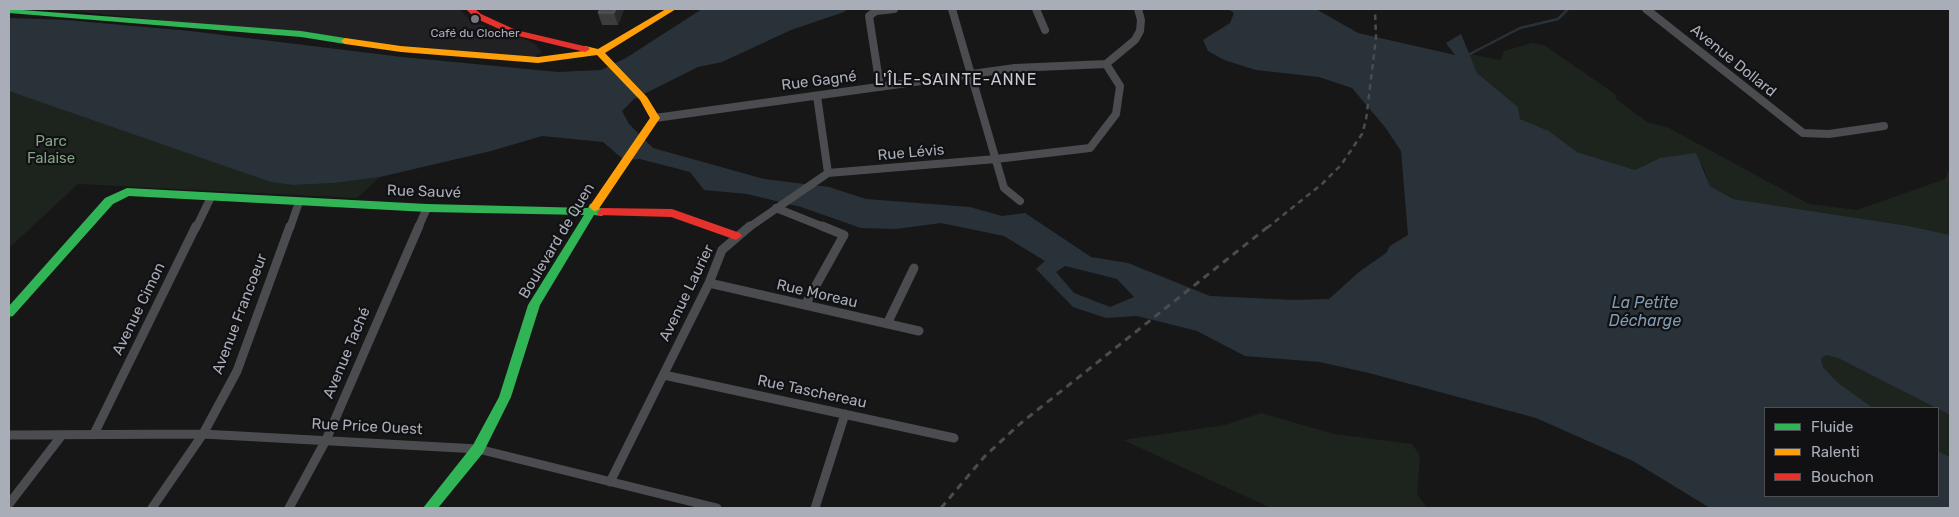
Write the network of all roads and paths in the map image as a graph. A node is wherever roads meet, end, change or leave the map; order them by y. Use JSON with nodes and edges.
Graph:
{"nodes":[{"id":1,"x":470,"y":9,"type":"edge"},
{"id":2,"x":672,"y":9,"type":"edge"},
{"id":3,"x":894,"y":9,"type":"edge"},
{"id":4,"x":952,"y":9,"type":"edge"},
{"id":5,"x":1036,"y":9,"type":"edge"},
{"id":6,"x":1138,"y":9,"type":"edge"},
{"id":7,"x":1646,"y":9,"type":"edge"},
{"id":8,"x":13,"y":10,"type":"edge"},
{"id":9,"x":1045,"y":30,"type":"dead end"},
{"id":10,"x":551,"y":40,"type":"junction"},
{"id":11,"x":601,"y":55,"type":"junction"},
{"id":12,"x":538,"y":60,"type":"junction"},
{"id":13,"x":1106,"y":64,"type":"junction"},
{"id":14,"x":969,"y":74,"type":"junction"},
{"id":15,"x":880,"y":87,"type":"junction"},
{"id":16,"x":817,"y":96,"type":"junction"},
{"id":17,"x":652,"y":122,"type":"junction"},
{"id":18,"x":1884,"y":126,"type":"dead end"},
{"id":19,"x":996,"y":159,"type":"junction"},
{"id":20,"x":828,"y":173,"type":"junction"},
{"id":21,"x":211,"y":197,"type":"junction"},
{"id":22,"x":1020,"y":201,"type":"dead end"},
{"id":23,"x":299,"y":202,"type":"junction"},
{"id":24,"x":427,"y":208,"type":"junction"},
{"id":25,"x":776,"y":208,"type":"junction"},
{"id":26,"x":592,"y":210,"type":"junction"},
{"id":27,"x":736,"y":236,"type":"junction"},
{"id":28,"x":914,"y":268,"type":"dead end"},
{"id":29,"x":710,"y":283,"type":"junction"},
{"id":30,"x":805,"y":305,"type":"junction"},
{"id":31,"x":9,"y":313,"type":"edge"},
{"id":32,"x":887,"y":324,"type":"junction"},
{"id":33,"x":919,"y":331,"type":"dead end"},
{"id":34,"x":664,"y":375,"type":"junction"},
{"id":35,"x":845,"y":414,"type":"junction"},
{"id":36,"x":62,"y":434,"type":"junction"},
{"id":37,"x":94,"y":434,"type":"junction"},
{"id":38,"x":202,"y":434,"type":"junction"},
{"id":39,"x":9,"y":435,"type":"edge"},
{"id":40,"x":954,"y":438,"type":"dead end"},
{"id":41,"x":326,"y":440,"type":"junction"},
{"id":42,"x":478,"y":448,"type":"junction"},
{"id":43,"x":610,"y":482,"type":"junction"},
{"id":44,"x":9,"y":504,"type":"edge"},
{"id":45,"x":152,"y":508,"type":"edge"},
{"id":46,"x":289,"y":508,"type":"edge"},
{"id":47,"x":430,"y":508,"type":"edge"},
{"id":48,"x":717,"y":508,"type":"edge"},
{"id":49,"x":815,"y":508,"type":"edge"}],
"edges":[{"from":1,"to":10,"type":"street"},
{"from":2,"to":11,"type":"street"},
{"from":3,"to":15,"type":"street"},
{"from":4,"to":14,"type":"street"},
{"from":5,"to":9,"type":"street"},
{"from":6,"to":13,"type":"street"},
{"from":7,"to":18,"type":"street","name":"Avenue Dollard"},
{"from":8,"to":12,"type":"street"},
{"from":10,"to":11,"type":"street"},
{"from":10,"to":12,"type":"street"},
{"from":11,"to":12,"type":"street"},
{"from":11,"to":17,"type":"street"},
{"from":13,"to":14,"type":"street","name":"Rue Gagné"},
{"from":13,"to":19,"type":"street"},
{"from":14,"to":15,"type":"street","name":"Rue Gagné"},
{"from":14,"to":19,"type":"street"},
{"from":15,"to":16,"type":"street","name":"Rue Gagné"},
{"from":16,"to":17,"type":"street","name":"Rue Gagné"},
{"from":16,"to":20,"type":"street"},
{"from":17,"to":26,"type":"street","name":"Boulevard de Quen"},
{"from":19,"to":20,"type":"street","name":"Rue Lévis"},
{"from":19,"to":22,"type":"street"},
{"from":20,"to":25,"type":"street","name":"Avenue Laurier"},
{"from":21,"to":23,"type":"street","name":"Rue Sauvé"},
{"from":21,"to":31,"type":"street","name":"Rue Sauvé"},
{"from":21,"to":37,"type":"street","name":"Avenue Cimon"},
{"from":23,"to":24,"type":"street","name":"Rue Sauvé"},
{"from":23,"to":38,"type":"street","name":"Avenue Francoeur"},
{"from":24,"to":26,"type":"street","name":"Rue Sauvé"},
{"from":24,"to":41,"type":"street","name":"Avenue Taché"},
{"from":25,"to":27,"type":"street","name":"Avenue Laurier"},
{"from":25,"to":30,"type":"street"},
{"from":26,"to":27,"type":"street","name":"Rue Sauvé"},
{"from":26,"to":42,"type":"street","name":"Boulevard de Quen"},
{"from":27,"to":29,"type":"street","name":"Avenue Laurier"},
{"from":28,"to":32,"type":"street"},
{"from":29,"to":30,"type":"street","name":"Rue Moreau"},
{"from":29,"to":34,"type":"street","name":"Avenue Laurier"},
{"from":30,"to":32,"type":"street","name":"Rue Moreau"},
{"from":32,"to":33,"type":"street","name":"Rue Moreau"},
{"from":34,"to":35,"type":"street","name":"Rue Taschereau"},
{"from":34,"to":43,"type":"street","name":"Avenue Laurier"},
{"from":35,"to":40,"type":"street","name":"Rue Taschereau"},
{"from":35,"to":49,"type":"street"},
{"from":36,"to":37,"type":"street","name":"Rue Price Ouest"},
{"from":36,"to":39,"type":"street","name":"Rue Price Ouest"},
{"from":36,"to":44,"type":"street"},
{"from":37,"to":38,"type":"street","name":"Rue Price Ouest"},
{"from":38,"to":41,"type":"street","name":"Rue Price Ouest"},
{"from":38,"to":45,"type":"street","name":"Avenue Francoeur"},
{"from":41,"to":42,"type":"street","name":"Rue Price Ouest"},
{"from":41,"to":46,"type":"street","name":"Avenue Taché"},
{"from":42,"to":43,"type":"street","name":"Rue Price Ouest"},
{"from":42,"to":47,"type":"street","name":"Boulevard de Quen"},
{"from":43,"to":48,"type":"street","name":"Rue Price Ouest"}]}
